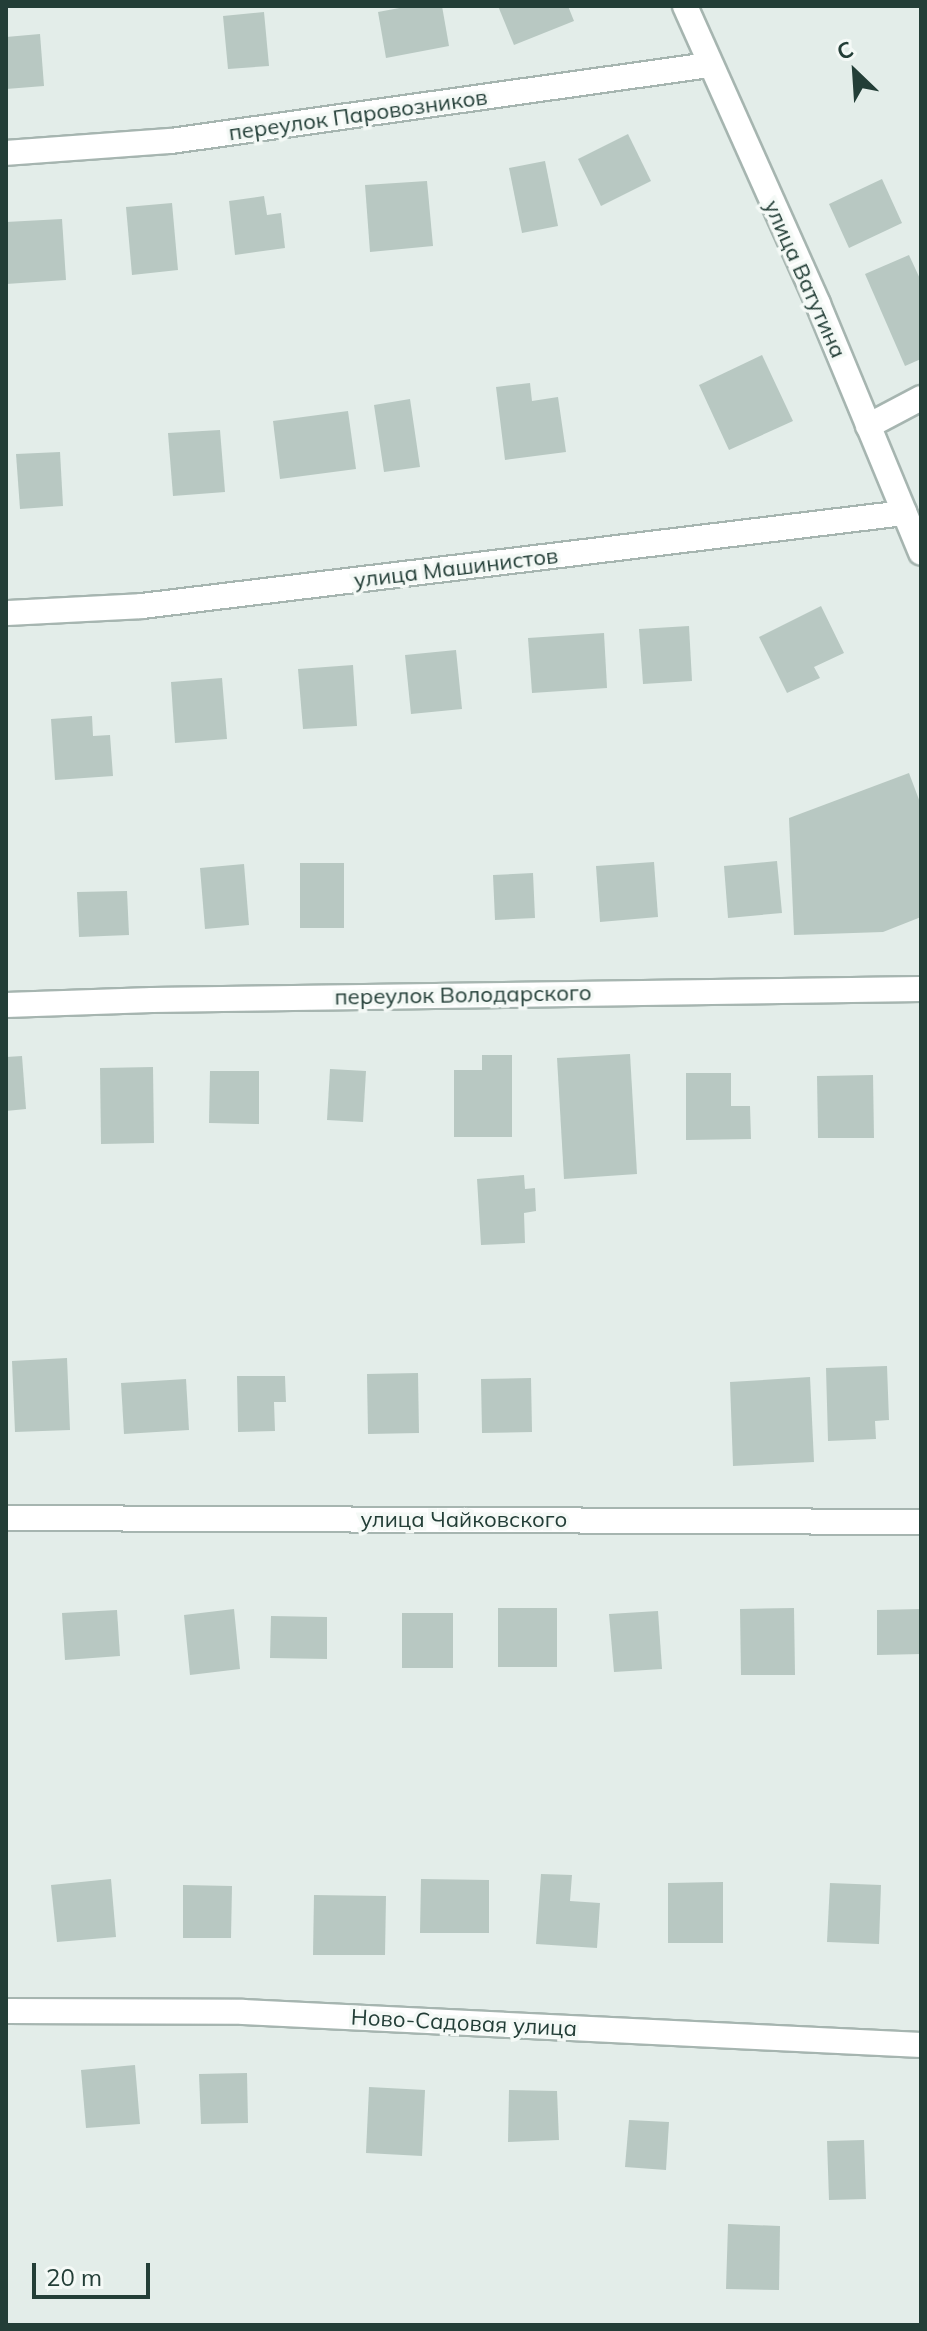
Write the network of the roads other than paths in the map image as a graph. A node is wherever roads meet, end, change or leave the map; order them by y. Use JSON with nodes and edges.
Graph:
{"nodes":[{"id":1,"x":685,"y":6,"type":"edge"},
{"id":2,"x":709,"y":65,"type":"junction"},
{"id":3,"x":6,"y":153,"type":"edge"},
{"id":4,"x":921,"y":398,"type":"edge"},
{"id":5,"x":868,"y":426,"type":"junction"},
{"id":6,"x":904,"y":513,"type":"junction"},
{"id":7,"x":921,"y":553,"type":"edge"},
{"id":8,"x":6,"y":613,"type":"edge"},
{"id":9,"x":921,"y":989,"type":"edge"},
{"id":10,"x":6,"y":1005,"type":"edge"},
{"id":11,"x":6,"y":1518,"type":"edge"},
{"id":12,"x":921,"y":1522,"type":"edge"},
{"id":13,"x":6,"y":2011,"type":"edge"},
{"id":14,"x":921,"y":2045,"type":"edge"}],
"edges":[{"from":1,"to":2,"type":"street","name":"улица Ватутина"},
{"from":2,"to":3,"type":"street","name":"переулок Паровозников"},
{"from":2,"to":5,"type":"street","name":"улица Ватутина"},
{"from":4,"to":5,"type":"street"},
{"from":5,"to":6,"type":"street","name":"улица Ватутина"},
{"from":6,"to":7,"type":"street","name":"улица Ватутина"},
{"from":6,"to":8,"type":"street","name":"улица Машинистов"},
{"from":9,"to":10,"type":"street","name":"переулок Володарского"},
{"from":11,"to":12,"type":"street","name":"улица Чайковского"},
{"from":13,"to":14,"type":"street","name":"Ново-Садовая улица"}]}
